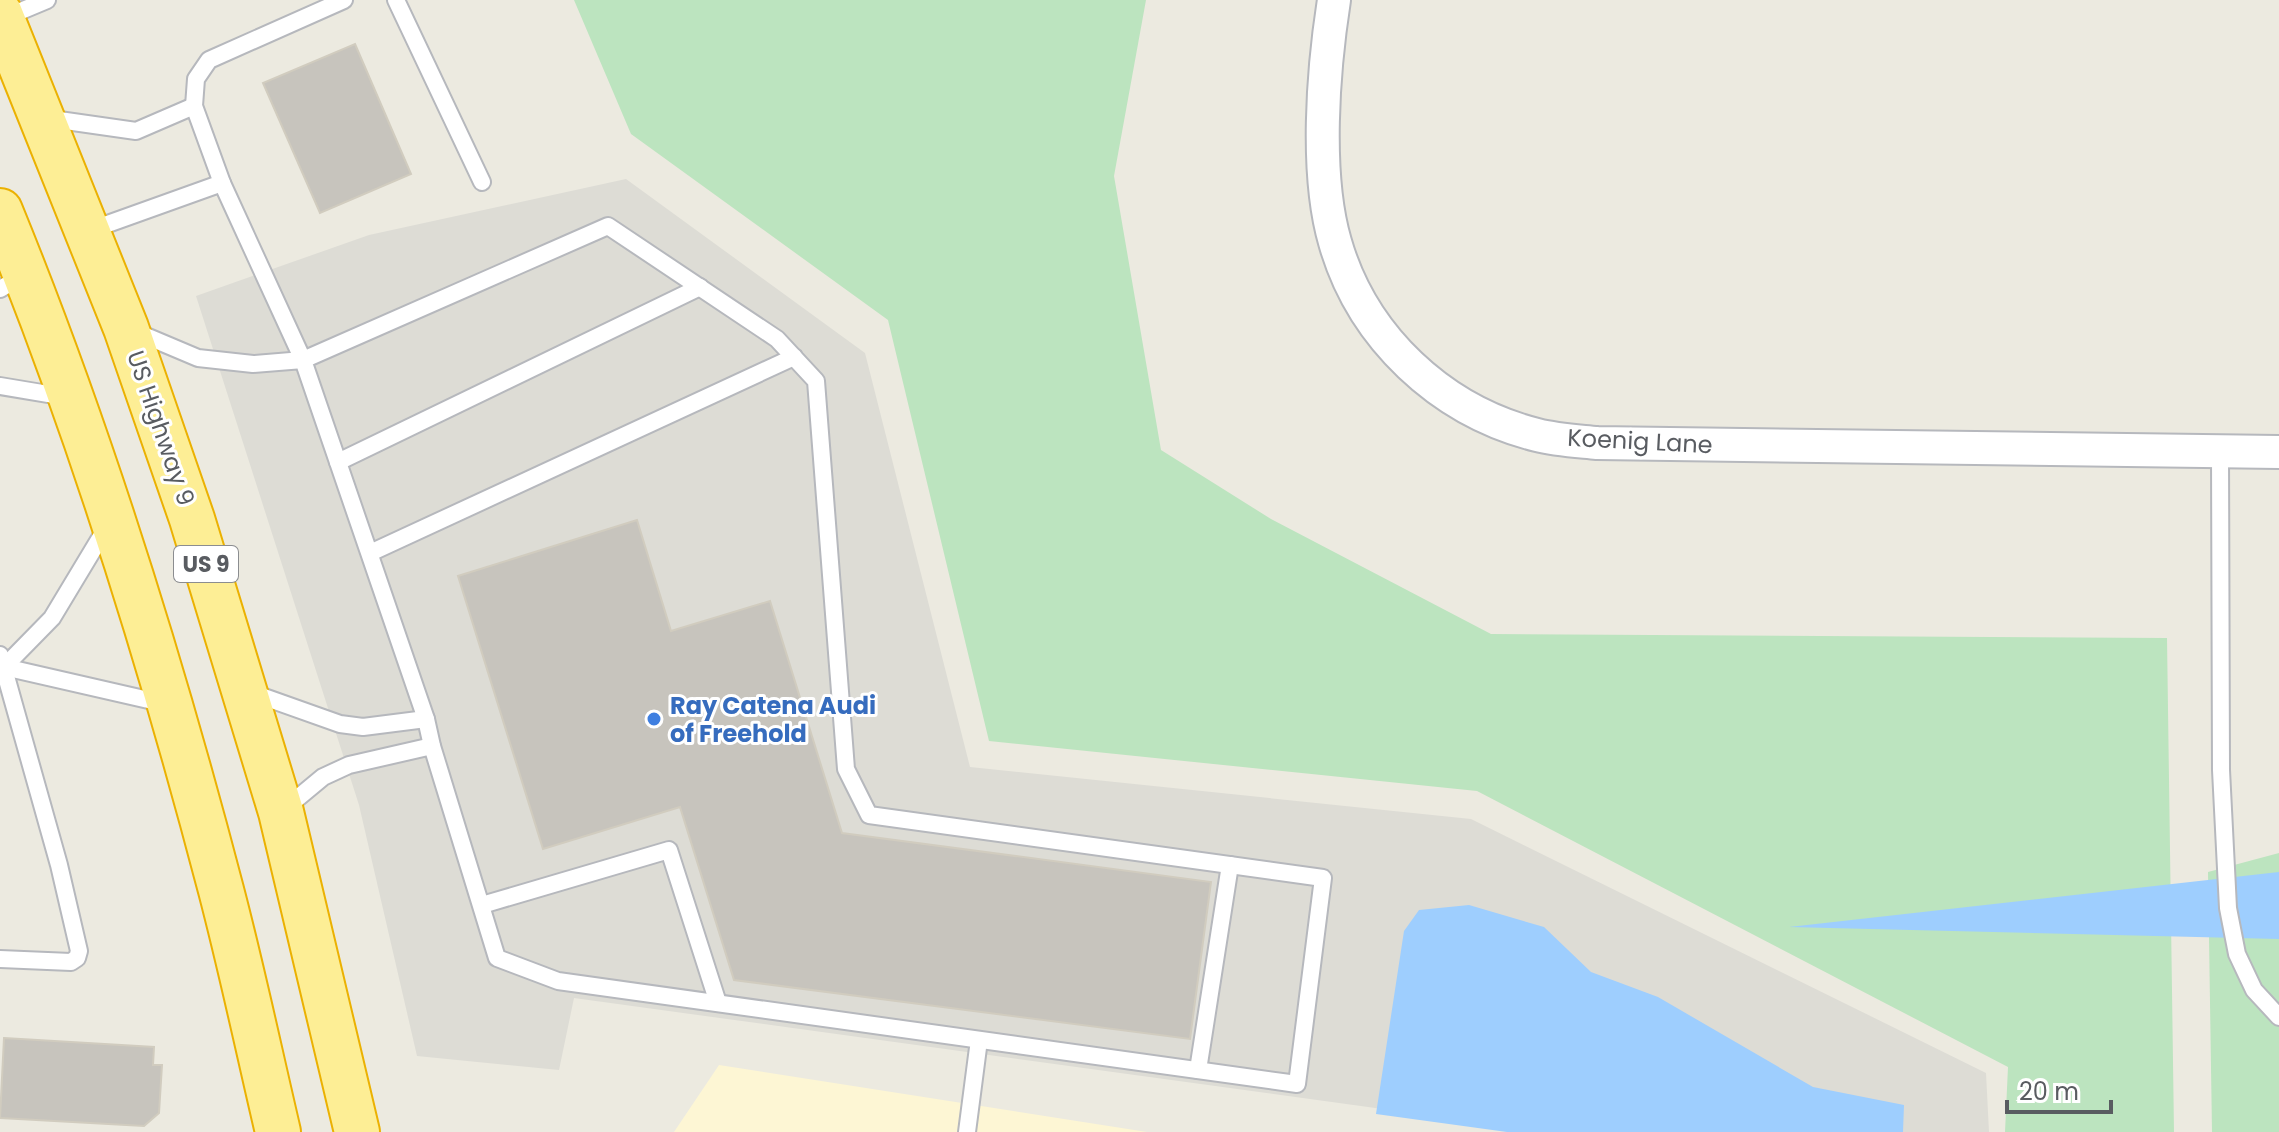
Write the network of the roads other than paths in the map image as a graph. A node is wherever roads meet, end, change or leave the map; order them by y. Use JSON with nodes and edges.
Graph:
{"nodes":[{"id":1,"x":47,"y":0,"type":"edge"},
{"id":2,"x":344,"y":0,"type":"edge"},
{"id":3,"x":396,"y":0,"type":"edge"},
{"id":4,"x":1334,"y":0,"type":"edge"},
{"id":5,"x":1,"y":17,"type":"edge"},
{"id":6,"x":194,"y":106,"type":"junction"},
{"id":7,"x":42,"y":117,"type":"junction"},
{"id":8,"x":482,"y":182,"type":"dead end"},
{"id":9,"x":222,"y":183,"type":"junction"},
{"id":10,"x":0,"y":211,"type":"edge"},
{"id":11,"x":87,"y":231,"type":"junction"},
{"id":12,"x":13,"y":282,"type":"edge"},
{"id":13,"x":700,"y":287,"type":"junction"},
{"id":14,"x":126,"y":328,"type":"junction"},
{"id":15,"x":794,"y":357,"type":"junction"},
{"id":16,"x":303,"y":360,"type":"junction"},
{"id":17,"x":0,"y":386,"type":"edge"},
{"id":18,"x":70,"y":398,"type":"junction"},
{"id":19,"x":2220,"y":452,"type":"junction"},
{"id":20,"x":2279,"y":452,"type":"edge"},
{"id":21,"x":338,"y":462,"type":"junction"},
{"id":22,"x":111,"y":520,"type":"junction"},
{"id":23,"x":370,"y":553,"type":"junction"},
{"id":24,"x":2,"y":663,"type":"edge"},
{"id":25,"x":245,"y":690,"type":"junction"},
{"id":26,"x":170,"y":705,"type":"junction"},
{"id":27,"x":426,"y":719,"type":"junction"},
{"id":28,"x":432,"y":746,"type":"junction"},
{"id":29,"x":281,"y":812,"type":"junction"},
{"id":30,"x":1230,"y":865,"type":"junction"},
{"id":31,"x":482,"y":905,"type":"junction"},
{"id":32,"x":0,"y":959,"type":"edge"},
{"id":33,"x":718,"y":1003,"type":"junction"},
{"id":34,"x":2279,"y":1017,"type":"edge"},
{"id":35,"x":979,"y":1040,"type":"junction"},
{"id":36,"x":1198,"y":1070,"type":"junction"},
{"id":37,"x":278,"y":1132,"type":"edge"},
{"id":38,"x":357,"y":1132,"type":"edge"},
{"id":39,"x":967,"y":1132,"type":"edge"}],
"edges":[{"from":1,"to":5,"type":"lane"},
{"from":2,"to":6,"type":"lane"},
{"from":3,"to":8,"type":"lane"},
{"from":4,"to":19,"type":"street","name":"Koenig Lane"},
{"from":5,"to":7,"type":"highway","name":"US Highway 9","number":"US 9"},
{"from":6,"to":7,"type":"lane"},
{"from":6,"to":9,"type":"lane"},
{"from":7,"to":11,"type":"highway","name":"US Highway 9","number":"US 9"},
{"from":9,"to":11,"type":"lane"},
{"from":9,"to":16,"type":"lane"},
{"from":10,"to":12,"type":"highway"},
{"from":11,"to":14,"type":"highway","name":"US Highway 9","number":"US 9"},
{"from":12,"to":18,"type":"highway"},
{"from":13,"to":15,"type":"lane"},
{"from":13,"to":16,"type":"lane"},
{"from":13,"to":21,"type":"lane"},
{"from":14,"to":16,"type":"lane"},
{"from":14,"to":25,"type":"highway","name":"US Highway 9","number":"US 9"},
{"from":15,"to":23,"type":"lane"},
{"from":15,"to":30,"type":"lane"},
{"from":16,"to":21,"type":"lane"},
{"from":17,"to":18,"type":"lane"},
{"from":18,"to":22,"type":"highway"},
{"from":19,"to":20,"type":"street","name":"Koenig Lane"},
{"from":19,"to":34,"type":"lane"},
{"from":21,"to":23,"type":"lane"},
{"from":22,"to":24,"type":"lane"},
{"from":22,"to":26,"type":"highway"},
{"from":23,"to":27,"type":"lane"},
{"from":24,"to":26,"type":"lane"},
{"from":24,"to":32,"type":"lane"},
{"from":25,"to":27,"type":"lane"},
{"from":25,"to":29,"type":"highway","name":"US Highway 9","number":"US 9"},
{"from":26,"to":37,"type":"highway"},
{"from":27,"to":28,"type":"lane"},
{"from":28,"to":29,"type":"lane"},
{"from":28,"to":31,"type":"lane"},
{"from":29,"to":38,"type":"highway","name":"US Highway 9","number":"US 9"},
{"from":30,"to":36,"type":"lane"},
{"from":30,"to":36,"type":"lane"},
{"from":31,"to":33,"type":"lane"},
{"from":31,"to":33,"type":"lane"},
{"from":33,"to":35,"type":"lane"},
{"from":35,"to":36,"type":"lane"},
{"from":35,"to":39,"type":"lane"}]}
